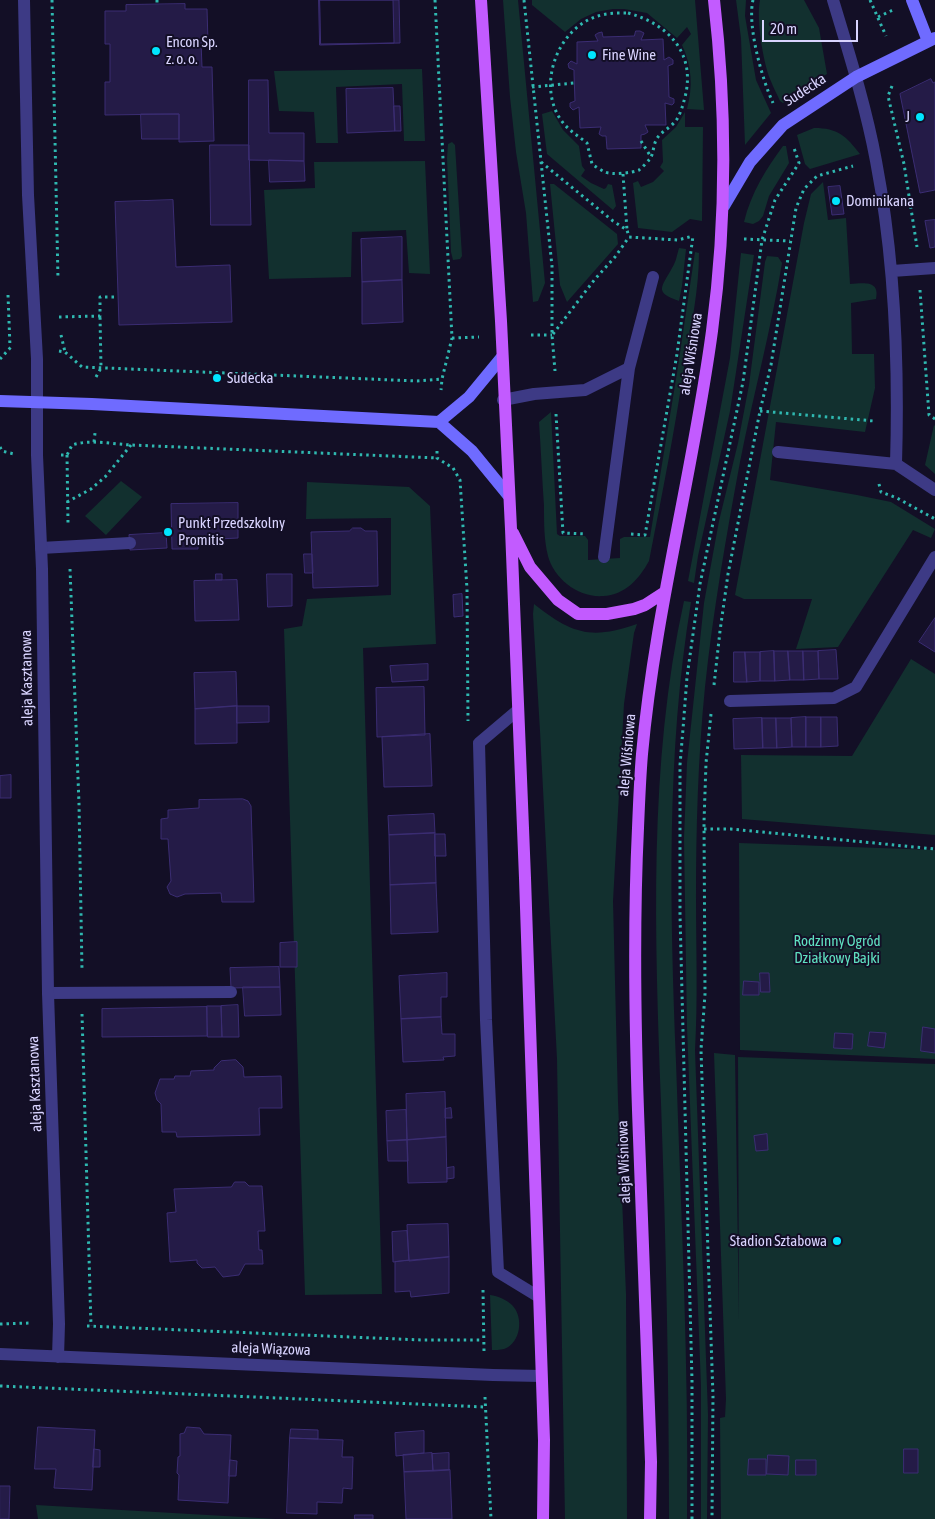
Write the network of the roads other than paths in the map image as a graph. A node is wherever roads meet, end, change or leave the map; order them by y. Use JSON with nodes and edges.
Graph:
{"nodes":[{"id":1,"x":24,"y":0,"type":"edge"},
{"id":2,"x":481,"y":0,"type":"edge"},
{"id":3,"x":714,"y":0,"type":"edge"},
{"id":4,"x":833,"y":0,"type":"edge"},
{"id":5,"x":912,"y":0,"type":"edge"},
{"id":6,"x":931,"y":39,"type":"edge"},
{"id":7,"x":856,"y":77,"type":"junction"},
{"id":8,"x":724,"y":206,"type":"junction"},
{"id":9,"x":935,"y":268,"type":"edge"},
{"id":10,"x":892,"y":271,"type":"junction"},
{"id":11,"x":653,"y":277,"type":"dead end"},
{"id":12,"x":502,"y":357,"type":"junction"},
{"id":13,"x":629,"y":368,"type":"junction"},
{"id":14,"x":504,"y":400,"type":"junction"},
{"id":15,"x":0,"y":401,"type":"edge"},
{"id":16,"x":36,"y":402,"type":"junction"},
{"id":17,"x":439,"y":422,"type":"junction"},
{"id":18,"x":778,"y":452,"type":"dead end"},
{"id":19,"x":896,"y":464,"type":"junction"},
{"id":20,"x":935,"y":490,"type":"edge"},
{"id":21,"x":508,"y":495,"type":"junction"},
{"id":22,"x":510,"y":529,"type":"junction"},
{"id":23,"x":130,"y":543,"type":"dead end"},
{"id":24,"x":41,"y":548,"type":"junction"},
{"id":25,"x":604,"y":557,"type":"dead end"},
{"id":26,"x":935,"y":557,"type":"edge"},
{"id":27,"x":665,"y":592,"type":"junction"},
{"id":28,"x":730,"y":701,"type":"dead end"},
{"id":29,"x":518,"y":710,"type":"junction"},
{"id":30,"x":231,"y":992,"type":"dead end"},
{"id":31,"x":48,"y":993,"type":"junction"},
{"id":32,"x":540,"y":1297,"type":"junction"},
{"id":33,"x":0,"y":1354,"type":"edge"},
{"id":34,"x":58,"y":1356,"type":"junction"},
{"id":35,"x":541,"y":1376,"type":"junction"},
{"id":36,"x":544,"y":1519,"type":"edge"},
{"id":37,"x":650,"y":1519,"type":"edge"}],
"edges":[{"from":1,"to":16,"type":"street","name":"aleja Kasztanowa"},
{"from":2,"to":12,"type":"main road"},
{"from":3,"to":8,"type":"main road","name":"aleja Wiśniowa"},
{"from":4,"to":7,"type":"street"},
{"from":5,"to":6,"type":"street"},
{"from":6,"to":7,"type":"street","name":"Sudecka"},
{"from":7,"to":8,"type":"street","name":"Sudecka"},
{"from":7,"to":10,"type":"street"},
{"from":8,"to":27,"type":"main road","name":"aleja Wiśniowa"},
{"from":9,"to":10,"type":"street"},
{"from":10,"to":19,"type":"street"},
{"from":11,"to":13,"type":"street"},
{"from":12,"to":14,"type":"main road"},
{"from":12,"to":17,"type":"street"},
{"from":13,"to":14,"type":"street"},
{"from":13,"to":25,"type":"street"},
{"from":14,"to":21,"type":"main road"},
{"from":15,"to":16,"type":"street"},
{"from":16,"to":17,"type":"street"},
{"from":16,"to":24,"type":"street","name":"aleja Kasztanowa"},
{"from":17,"to":21,"type":"street"},
{"from":18,"to":19,"type":"street"},
{"from":19,"to":20,"type":"street"},
{"from":21,"to":22,"type":"main road"},
{"from":22,"to":27,"type":"main road"},
{"from":22,"to":29,"type":"main road"},
{"from":23,"to":24,"type":"street"},
{"from":24,"to":31,"type":"street","name":"aleja Kasztanowa"},
{"from":26,"to":28,"type":"street"},
{"from":27,"to":37,"type":"main road","name":"aleja Wiśniowa"},
{"from":29,"to":32,"type":"main road"},
{"from":29,"to":32,"type":"street"},
{"from":30,"to":31,"type":"street"},
{"from":31,"to":34,"type":"street","name":"aleja Kasztanowa"},
{"from":32,"to":35,"type":"main road"},
{"from":33,"to":34,"type":"street","name":"aleja Wiązowa"},
{"from":34,"to":35,"type":"street","name":"aleja Wiązowa"},
{"from":35,"to":36,"type":"main road"}]}
